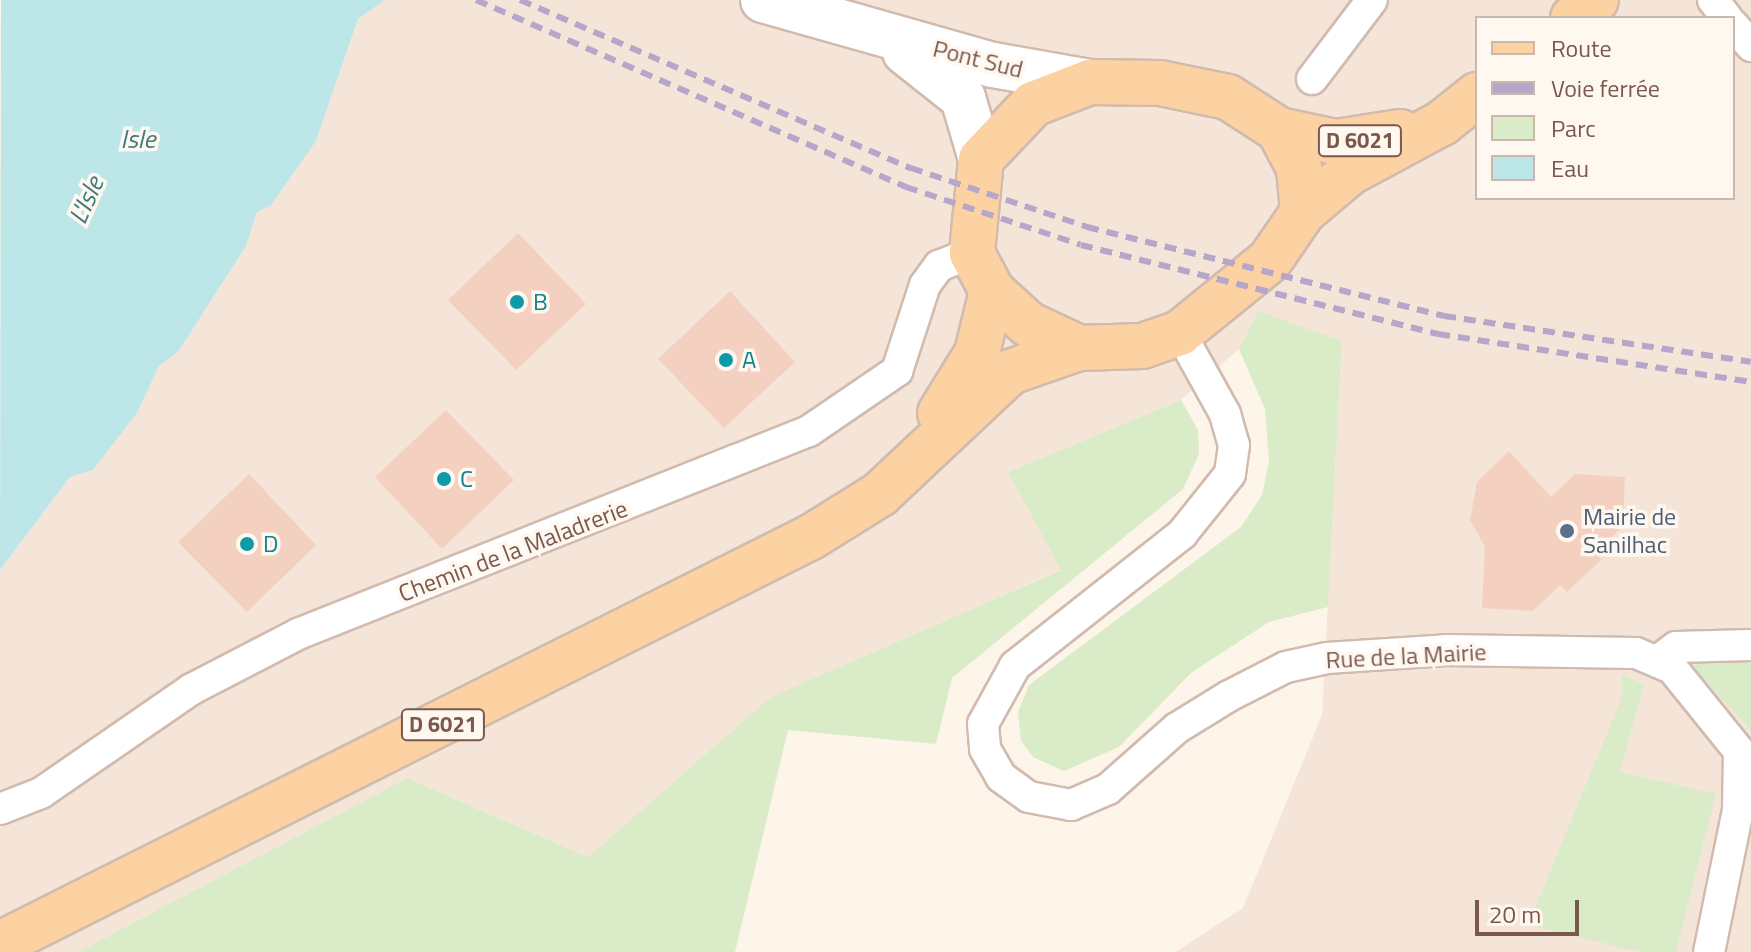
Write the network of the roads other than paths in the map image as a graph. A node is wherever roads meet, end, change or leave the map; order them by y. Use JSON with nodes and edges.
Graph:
{"nodes":[{"id":1,"x":763,"y":0,"type":"edge"},
{"id":2,"x":1372,"y":0,"type":"edge"},
{"id":3,"x":1596,"y":0,"type":"edge"},
{"id":4,"x":1713,"y":0,"type":"edge"},
{"id":5,"x":1576,"y":16,"type":"edge"},
{"id":6,"x":1725,"y":16,"type":"edge"},
{"id":7,"x":1735,"y":27,"type":"edge"},
{"id":8,"x":868,"y":30,"type":"junction"},
{"id":9,"x":1751,"y":46,"type":"edge"},
{"id":10,"x":1312,"y":79,"type":"dead end"},
{"id":11,"x":1090,"y":82,"type":"junction"},
{"id":12,"x":1475,"y":97,"type":"edge"},
{"id":13,"x":1442,"y":123,"type":"junction"},
{"id":14,"x":1279,"y":130,"type":"junction"},
{"id":15,"x":981,"y":159,"type":"junction"},
{"id":16,"x":1303,"y":212,"type":"junction"},
{"id":17,"x":972,"y":253,"type":"junction"},
{"id":18,"x":992,"y":291,"type":"junction"},
{"id":19,"x":1180,"y":333,"type":"junction"},
{"id":20,"x":1079,"y":348,"type":"junction"},
{"id":21,"x":880,"y":494,"type":"junction"},
{"id":22,"x":1751,"y":645,"type":"edge"},
{"id":23,"x":1660,"y":659,"type":"junction"},
{"id":24,"x":1747,"y":773,"type":"edge"},
{"id":25,"x":0,"y":809,"type":"edge"},
{"id":26,"x":0,"y":944,"type":"edge"},
{"id":27,"x":1709,"y":952,"type":"edge"}],
"edges":[{"from":1,"to":8,"type":"main road","name":"Pont Sud"},
{"from":2,"to":10,"type":"street"},
{"from":3,"to":5,"type":"main road"},
{"from":4,"to":6,"type":"street"},
{"from":7,"to":9,"type":"street"},
{"from":8,"to":11,"type":"main road","name":"Pont Sud"},
{"from":8,"to":15,"type":"main road","name":"Pont Sud"},
{"from":11,"to":14,"type":"main road"},
{"from":11,"to":15,"type":"main road"},
{"from":12,"to":13,"type":"main road","number":"D 6021"},
{"from":13,"to":14,"type":"main road","number":"D 6021"},
{"from":13,"to":16,"type":"main road","number":"D 6021"},
{"from":14,"to":16,"type":"main road"},
{"from":15,"to":17,"type":"main road"},
{"from":16,"to":19,"type":"main road"},
{"from":17,"to":18,"type":"main road"},
{"from":17,"to":25,"type":"street","name":"Chemin de la Maladrerie"},
{"from":18,"to":20,"type":"main road"},
{"from":18,"to":21,"type":"main road","number":"D 6021"},
{"from":19,"to":20,"type":"main road"},
{"from":19,"to":23,"type":"street","name":"Rue de la Mairie"},
{"from":20,"to":21,"type":"main road","number":"D 6021"},
{"from":21,"to":26,"type":"main road","number":"D 6021"},
{"from":22,"to":23,"type":"street"},
{"from":23,"to":24,"type":"street"},
{"from":24,"to":27,"type":"street"}]}
